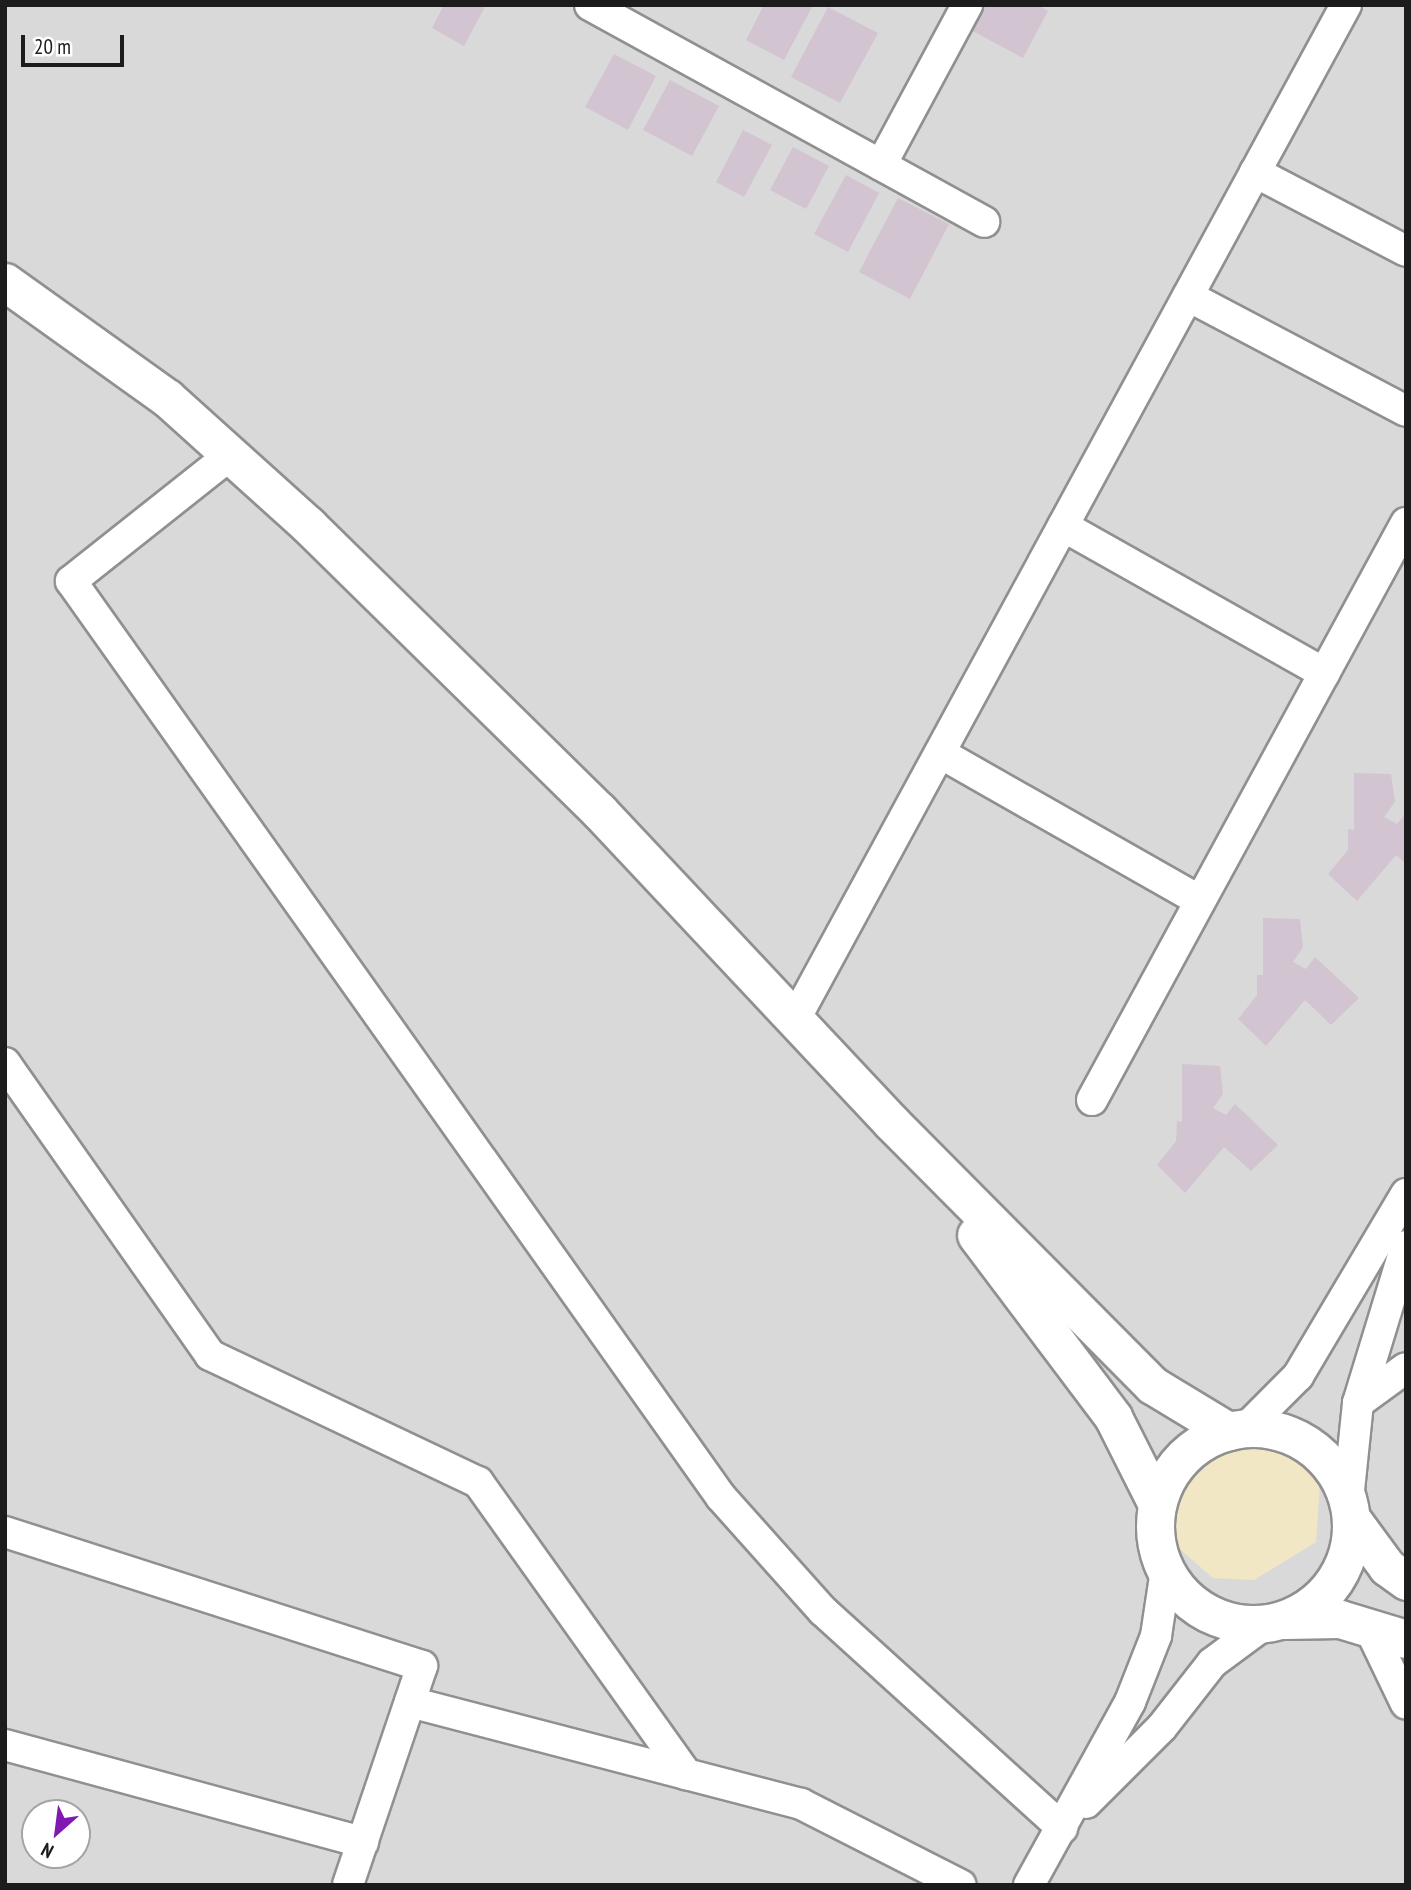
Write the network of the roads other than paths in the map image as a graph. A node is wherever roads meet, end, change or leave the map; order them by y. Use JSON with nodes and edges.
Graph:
{"nodes":[{"id":1,"x":590,"y":5,"type":"edge"},
{"id":2,"x":967,"y":5,"type":"edge"},
{"id":3,"x":1346,"y":5,"type":"edge"},
{"id":4,"x":881,"y":166,"type":"junction"},
{"id":5,"x":1255,"y":172,"type":"junction"},
{"id":6,"x":984,"y":222,"type":"dead end"},
{"id":7,"x":1406,"y":251,"type":"edge"},
{"id":8,"x":5,"y":282,"type":"edge"},
{"id":9,"x":1188,"y":296,"type":"junction"},
{"id":10,"x":1406,"y":411,"type":"edge"},
{"id":11,"x":230,"y":455,"type":"junction"},
{"id":12,"x":1063,"y":526,"type":"junction"},
{"id":13,"x":1402,"y":538,"type":"edge"},
{"id":14,"x":1324,"y":673,"type":"junction"},
{"id":15,"x":940,"y":753,"type":"junction"},
{"id":16,"x":1200,"y":901,"type":"junction"},
{"id":17,"x":795,"y":1019,"type":"junction"},
{"id":18,"x":5,"y":1063,"type":"edge"},
{"id":19,"x":1092,"y":1100,"type":"dead end"},
{"id":20,"x":891,"y":1122,"type":"junction"},
{"id":21,"x":1406,"y":1194,"type":"edge"},
{"id":22,"x":1406,"y":1246,"type":"edge"},
{"id":23,"x":1406,"y":1368,"type":"edge"},
{"id":24,"x":1359,"y":1403,"type":"junction"},
{"id":25,"x":1237,"y":1429,"type":"junction"},
{"id":26,"x":1157,"y":1504,"type":"junction"},
{"id":27,"x":1350,"y":1509,"type":"junction"},
{"id":28,"x":5,"y":1532,"type":"edge"},
{"id":29,"x":1166,"y":1570,"type":"junction"},
{"id":30,"x":1406,"y":1581,"type":"edge"},
{"id":31,"x":1272,"y":1622,"type":"junction"},
{"id":32,"x":1369,"y":1627,"type":"junction"},
{"id":33,"x":1406,"y":1639,"type":"edge"},
{"id":34,"x":410,"y":1702,"type":"junction"},
{"id":35,"x":1406,"y":1704,"type":"edge"},
{"id":36,"x":5,"y":1745,"type":"edge"},
{"id":37,"x":686,"y":1774,"type":"junction"},
{"id":38,"x":1062,"y":1828,"type":"junction"},
{"id":39,"x":363,"y":1842,"type":"junction"},
{"id":40,"x":348,"y":1885,"type":"edge"},
{"id":41,"x":961,"y":1885,"type":"edge"},
{"id":42,"x":1029,"y":1885,"type":"edge"}],
"edges":[{"from":1,"to":4,"type":"street"},
{"from":2,"to":4,"type":"street"},
{"from":3,"to":5,"type":"street"},
{"from":4,"to":6,"type":"street"},
{"from":5,"to":7,"type":"street"},
{"from":5,"to":9,"type":"street"},
{"from":8,"to":11,"type":"street"},
{"from":9,"to":10,"type":"street"},
{"from":9,"to":12,"type":"street"},
{"from":11,"to":17,"type":"street"},
{"from":11,"to":38,"type":"street"},
{"from":12,"to":14,"type":"street"},
{"from":12,"to":15,"type":"street"},
{"from":13,"to":14,"type":"street"},
{"from":14,"to":16,"type":"street"},
{"from":15,"to":16,"type":"street"},
{"from":15,"to":17,"type":"street"},
{"from":16,"to":19,"type":"street"},
{"from":17,"to":20,"type":"street"},
{"from":18,"to":37,"type":"street"},
{"from":20,"to":25,"type":"street"},
{"from":20,"to":26,"type":"street"},
{"from":21,"to":25,"type":"street"},
{"from":22,"to":24,"type":"street"},
{"from":23,"to":24,"type":"street"},
{"from":24,"to":27,"type":"street"},
{"from":25,"to":26,"type":"street"},
{"from":25,"to":27,"type":"street"},
{"from":26,"to":29,"type":"street"},
{"from":27,"to":30,"type":"street"},
{"from":27,"to":31,"type":"street"},
{"from":28,"to":34,"type":"street"},
{"from":29,"to":31,"type":"street"},
{"from":29,"to":38,"type":"street"},
{"from":31,"to":32,"type":"street"},
{"from":31,"to":38,"type":"street"},
{"from":32,"to":33,"type":"street"},
{"from":32,"to":35,"type":"street"},
{"from":34,"to":37,"type":"street"},
{"from":34,"to":39,"type":"street"},
{"from":36,"to":39,"type":"street"},
{"from":37,"to":41,"type":"street"},
{"from":38,"to":42,"type":"street"},
{"from":39,"to":40,"type":"street"}]}
